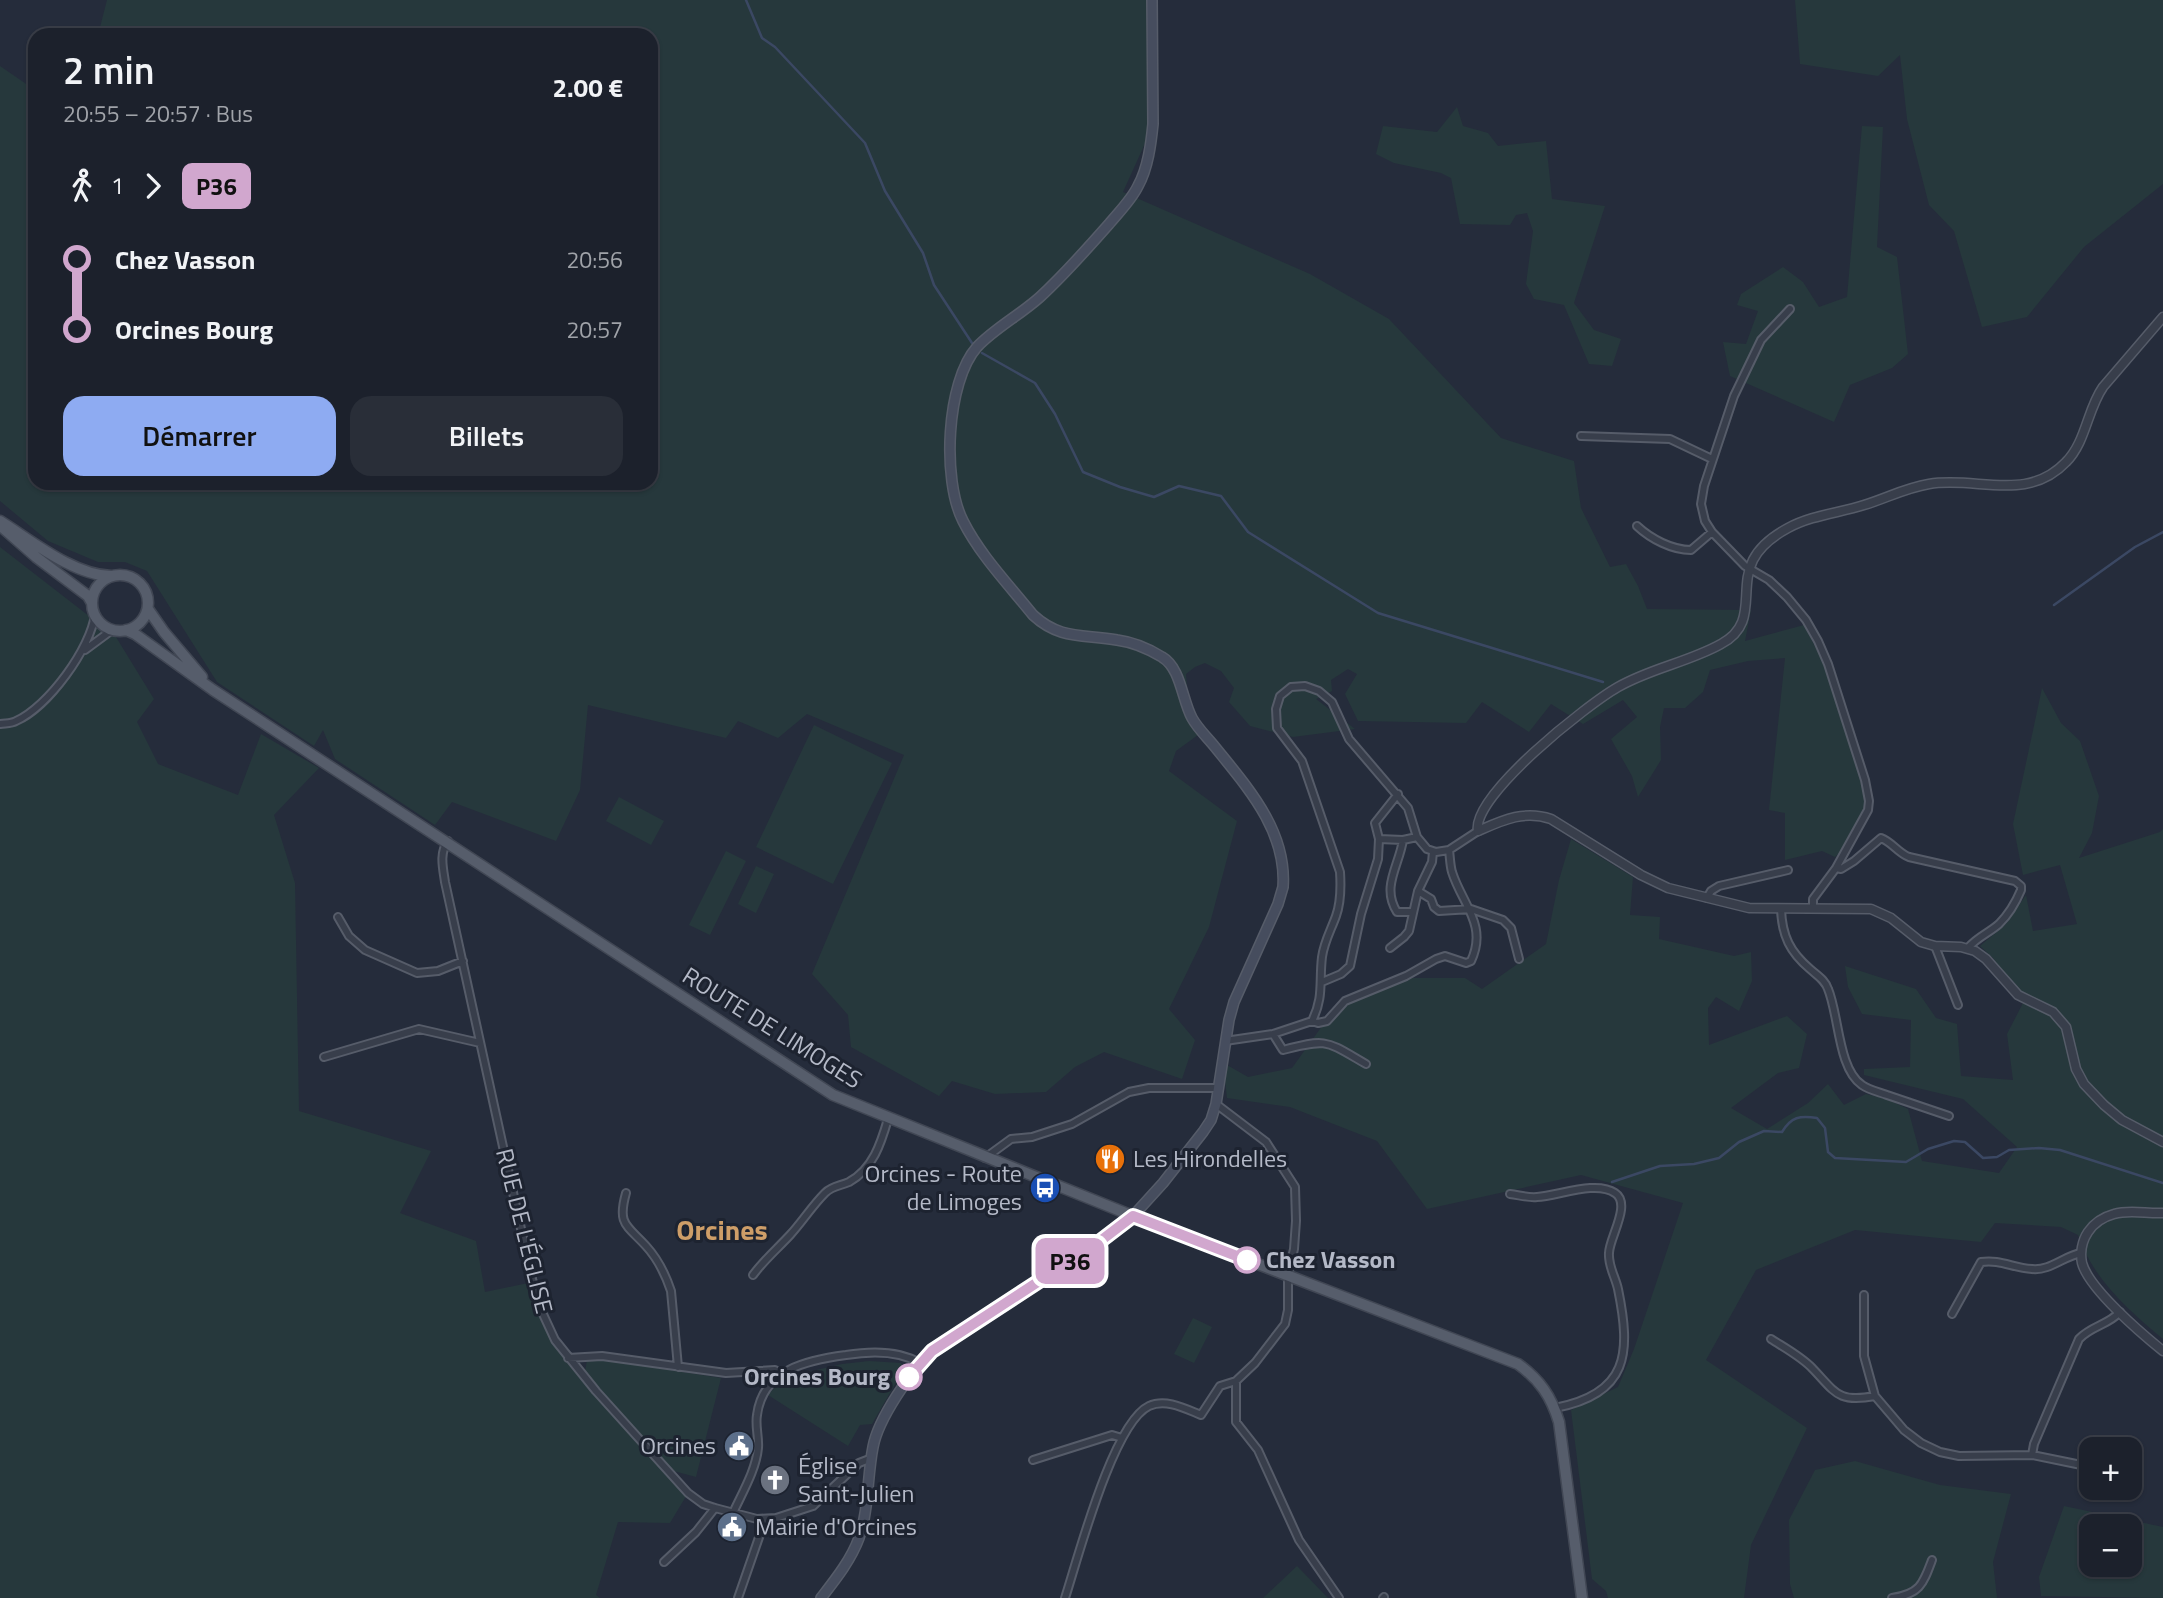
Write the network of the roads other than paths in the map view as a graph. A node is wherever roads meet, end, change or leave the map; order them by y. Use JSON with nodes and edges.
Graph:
{"nodes":[{"id":1,"x":1152,"y":0,"type":"edge"},
{"id":2,"x":1790,"y":309,"type":"dead end"},
{"id":3,"x":2163,"y":317,"type":"edge"},
{"id":4,"x":1581,"y":436,"type":"dead end"},
{"id":5,"x":1712,"y":459,"type":"junction"},
{"id":6,"x":0,"y":523,"type":"edge"},
{"id":7,"x":1637,"y":526,"type":"dead end"},
{"id":8,"x":1712,"y":532,"type":"junction"},
{"id":9,"x":1750,"y":569,"type":"junction"},
{"id":10,"x":112,"y":576,"type":"junction"},
{"id":11,"x":92,"y":603,"type":"junction"},
{"id":12,"x":148,"y":608,"type":"junction"},
{"id":13,"x":95,"y":614,"type":"junction"},
{"id":14,"x":112,"y":630,"type":"junction"},
{"id":15,"x":126,"y":630,"type":"junction"},
{"id":16,"x":81,"y":653,"type":"junction"},
{"id":17,"x":214,"y":690,"type":"junction"},
{"id":18,"x":0,"y":724,"type":"edge"},
{"id":19,"x":1398,"y":794,"type":"junction"},
{"id":20,"x":1478,"y":831,"type":"junction"},
{"id":21,"x":1418,"y":837,"type":"junction"},
{"id":22,"x":1379,"y":839,"type":"junction"},
{"id":23,"x":1404,"y":840,"type":"junction"},
{"id":24,"x":447,"y":841,"type":"junction"},
{"id":25,"x":1448,"y":850,"type":"junction"},
{"id":26,"x":1433,"y":852,"type":"junction"},
{"id":27,"x":1836,"y":868,"type":"junction"},
{"id":28,"x":1788,"y":870,"type":"dead end"},
{"id":29,"x":1418,"y":891,"type":"junction"},
{"id":30,"x":1707,"y":898,"type":"junction"},
{"id":31,"x":1471,"y":909,"type":"junction"},
{"id":32,"x":1781,"y":909,"type":"junction"},
{"id":33,"x":1812,"y":909,"type":"junction"},
{"id":34,"x":1413,"y":912,"type":"junction"},
{"id":35,"x":338,"y":917,"type":"dead end"},
{"id":36,"x":1935,"y":946,"type":"junction"},
{"id":37,"x":1390,"y":947,"type":"dead end"},
{"id":38,"x":1968,"y":948,"type":"junction"},
{"id":39,"x":1519,"y":959,"type":"dead end"},
{"id":40,"x":463,"y":961,"type":"junction"},
{"id":41,"x":1322,"y":982,"type":"junction"},
{"id":42,"x":1958,"y":1005,"type":"dead end"},
{"id":43,"x":1312,"y":1021,"type":"junction"},
{"id":44,"x":1273,"y":1034,"type":"junction"},
{"id":45,"x":1225,"y":1041,"type":"junction"},
{"id":46,"x":480,"y":1043,"type":"junction"},
{"id":47,"x":324,"y":1057,"type":"dead end"},
{"id":48,"x":1366,"y":1064,"type":"dead end"},
{"id":49,"x":1218,"y":1088,"type":"junction"},
{"id":50,"x":1216,"y":1104,"type":"junction"},
{"id":51,"x":1949,"y":1116,"type":"dead end"},
{"id":52,"x":888,"y":1119,"type":"junction"},
{"id":53,"x":2163,"y":1142,"type":"edge"},
{"id":54,"x":985,"y":1157,"type":"junction"},
{"id":55,"x":626,"y":1193,"type":"dead end"},
{"id":56,"x":1510,"y":1194,"type":"dead end"},
{"id":57,"x":2163,"y":1213,"type":"edge"},
{"id":58,"x":1133,"y":1216,"type":"junction"},
{"id":59,"x":2081,"y":1253,"type":"junction"},
{"id":60,"x":753,"y":1275,"type":"dead end"},
{"id":61,"x":1288,"y":1275,"type":"junction"},
{"id":62,"x":1864,"y":1295,"type":"dead end"},
{"id":63,"x":2120,"y":1312,"type":"junction"},
{"id":64,"x":1952,"y":1314,"type":"dead end"},
{"id":65,"x":1771,"y":1339,"type":"dead end"},
{"id":66,"x":2163,"y":1351,"type":"edge"},
{"id":67,"x":568,"y":1358,"type":"junction"},
{"id":68,"x":920,"y":1363,"type":"junction"},
{"id":69,"x":678,"y":1367,"type":"junction"},
{"id":70,"x":780,"y":1373,"type":"junction"},
{"id":71,"x":1236,"y":1381,"type":"junction"},
{"id":72,"x":1875,"y":1396,"type":"junction"},
{"id":73,"x":1555,"y":1408,"type":"junction"},
{"id":74,"x":1122,"y":1438,"type":"junction"},
{"id":75,"x":2032,"y":1455,"type":"junction"},
{"id":76,"x":872,"y":1458,"type":"junction"},
{"id":77,"x":1033,"y":1460,"type":"dead end"},
{"id":78,"x":2079,"y":1464,"type":"edge"},
{"id":79,"x":715,"y":1508,"type":"junction"},
{"id":80,"x":733,"y":1513,"type":"junction"},
{"id":81,"x":765,"y":1520,"type":"junction"},
{"id":82,"x":1932,"y":1560,"type":"dead end"},
{"id":83,"x":664,"y":1562,"type":"dead end"},
{"id":84,"x":738,"y":1598,"type":"edge"},
{"id":85,"x":821,"y":1598,"type":"edge"},
{"id":86,"x":1065,"y":1598,"type":"edge"},
{"id":87,"x":1339,"y":1598,"type":"edge"},
{"id":88,"x":1582,"y":1598,"type":"edge"},
{"id":89,"x":1892,"y":1598,"type":"edge"}],
"edges":[{"from":1,"to":45,"type":"main road"},
{"from":2,"to":5,"type":"street"},
{"from":3,"to":9,"type":"street"},
{"from":4,"to":5,"type":"street"},
{"from":5,"to":8,"type":"street"},
{"from":6,"to":10,"type":"main road"},
{"from":6,"to":11,"type":"main road"},
{"from":7,"to":8,"type":"street"},
{"from":8,"to":9,"type":"street"},
{"from":9,"to":20,"type":"street"},
{"from":9,"to":27,"type":"street"},
{"from":10,"to":11,"type":"main road"},
{"from":10,"to":12,"type":"main road"},
{"from":11,"to":13,"type":"main road"},
{"from":12,"to":15,"type":"main road"},
{"from":12,"to":17,"type":"main road","name":"ROUTE DE LIMOGES"},
{"from":13,"to":14,"type":"main road"},
{"from":13,"to":16,"type":"street"},
{"from":14,"to":15,"type":"main road"},
{"from":14,"to":16,"type":"street"},
{"from":15,"to":17,"type":"main road","name":"ROUTE DE LIMOGES"},
{"from":16,"to":18,"type":"street"},
{"from":17,"to":24,"type":"main road","name":"ROUTE DE LIMOGES"},
{"from":19,"to":21,"type":"street"},
{"from":19,"to":22,"type":"street"},
{"from":19,"to":41,"type":"street"},
{"from":20,"to":25,"type":"street"},
{"from":20,"to":30,"type":"street"},
{"from":21,"to":23,"type":"street"},
{"from":21,"to":26,"type":"street"},
{"from":22,"to":23,"type":"street"},
{"from":22,"to":41,"type":"street"},
{"from":23,"to":34,"type":"street"},
{"from":24,"to":40,"type":"street","name":"RUE DE L'ÉGLISE"},
{"from":24,"to":52,"type":"main road","name":"ROUTE DE LIMOGES"},
{"from":25,"to":26,"type":"street"},
{"from":25,"to":31,"type":"street"},
{"from":26,"to":29,"type":"street"},
{"from":27,"to":33,"type":"street"},
{"from":27,"to":38,"type":"street"},
{"from":28,"to":30,"type":"street"},
{"from":29,"to":31,"type":"street"},
{"from":29,"to":34,"type":"street"},
{"from":30,"to":32,"type":"street"},
{"from":31,"to":39,"type":"street"},
{"from":31,"to":43,"type":"street"},
{"from":32,"to":33,"type":"street"},
{"from":32,"to":51,"type":"street"},
{"from":33,"to":36,"type":"street"},
{"from":34,"to":37,"type":"street"},
{"from":35,"to":40,"type":"street"},
{"from":36,"to":38,"type":"street"},
{"from":36,"to":42,"type":"street"},
{"from":38,"to":53,"type":"street"},
{"from":40,"to":46,"type":"street","name":"RUE DE L'ÉGLISE"},
{"from":41,"to":43,"type":"street"},
{"from":43,"to":44,"type":"street"},
{"from":44,"to":45,"type":"street"},
{"from":44,"to":48,"type":"street"},
{"from":45,"to":49,"type":"main road"},
{"from":46,"to":47,"type":"street"},
{"from":46,"to":67,"type":"street","name":"RUE DE L'ÉGLISE"},
{"from":49,"to":50,"type":"main road"},
{"from":49,"to":54,"type":"street"},
{"from":50,"to":58,"type":"main road"},
{"from":50,"to":61,"type":"street"},
{"from":52,"to":54,"type":"main road","name":"ROUTE DE LIMOGES"},
{"from":52,"to":60,"type":"street"},
{"from":54,"to":58,"type":"main road","name":"ROUTE DE LIMOGES"},
{"from":55,"to":69,"type":"street"},
{"from":56,"to":73,"type":"street"},
{"from":57,"to":59,"type":"street"},
{"from":58,"to":61,"type":"main road","name":"ROUTE DE LIMOGES"},
{"from":58,"to":68,"type":"main road"},
{"from":59,"to":63,"type":"street"},
{"from":59,"to":64,"type":"street"},
{"from":61,"to":71,"type":"street"},
{"from":61,"to":73,"type":"main road","name":"ROUTE DE LIMOGES"},
{"from":62,"to":72,"type":"street"},
{"from":63,"to":66,"type":"street"},
{"from":63,"to":75,"type":"street"},
{"from":65,"to":72,"type":"street"},
{"from":67,"to":69,"type":"street"},
{"from":67,"to":79,"type":"street","name":"RUE DE L'ÉGLISE"},
{"from":68,"to":70,"type":"street"},
{"from":68,"to":76,"type":"main road"},
{"from":69,"to":70,"type":"street"},
{"from":70,"to":80,"type":"street"},
{"from":71,"to":74,"type":"street"},
{"from":71,"to":87,"type":"street"},
{"from":72,"to":75,"type":"street"},
{"from":73,"to":88,"type":"main road","name":"ROUTE DE LIMOGES"},
{"from":74,"to":77,"type":"street"},
{"from":74,"to":86,"type":"street"},
{"from":75,"to":78,"type":"street"},
{"from":76,"to":81,"type":"street"},
{"from":76,"to":85,"type":"main road"},
{"from":79,"to":80,"type":"street","name":"RUE DE L'ÉGLISE"},
{"from":79,"to":83,"type":"street"},
{"from":80,"to":81,"type":"street","name":"RUE DE L'ÉGLISE"},
{"from":81,"to":84,"type":"street"},
{"from":82,"to":89,"type":"street"}]}
